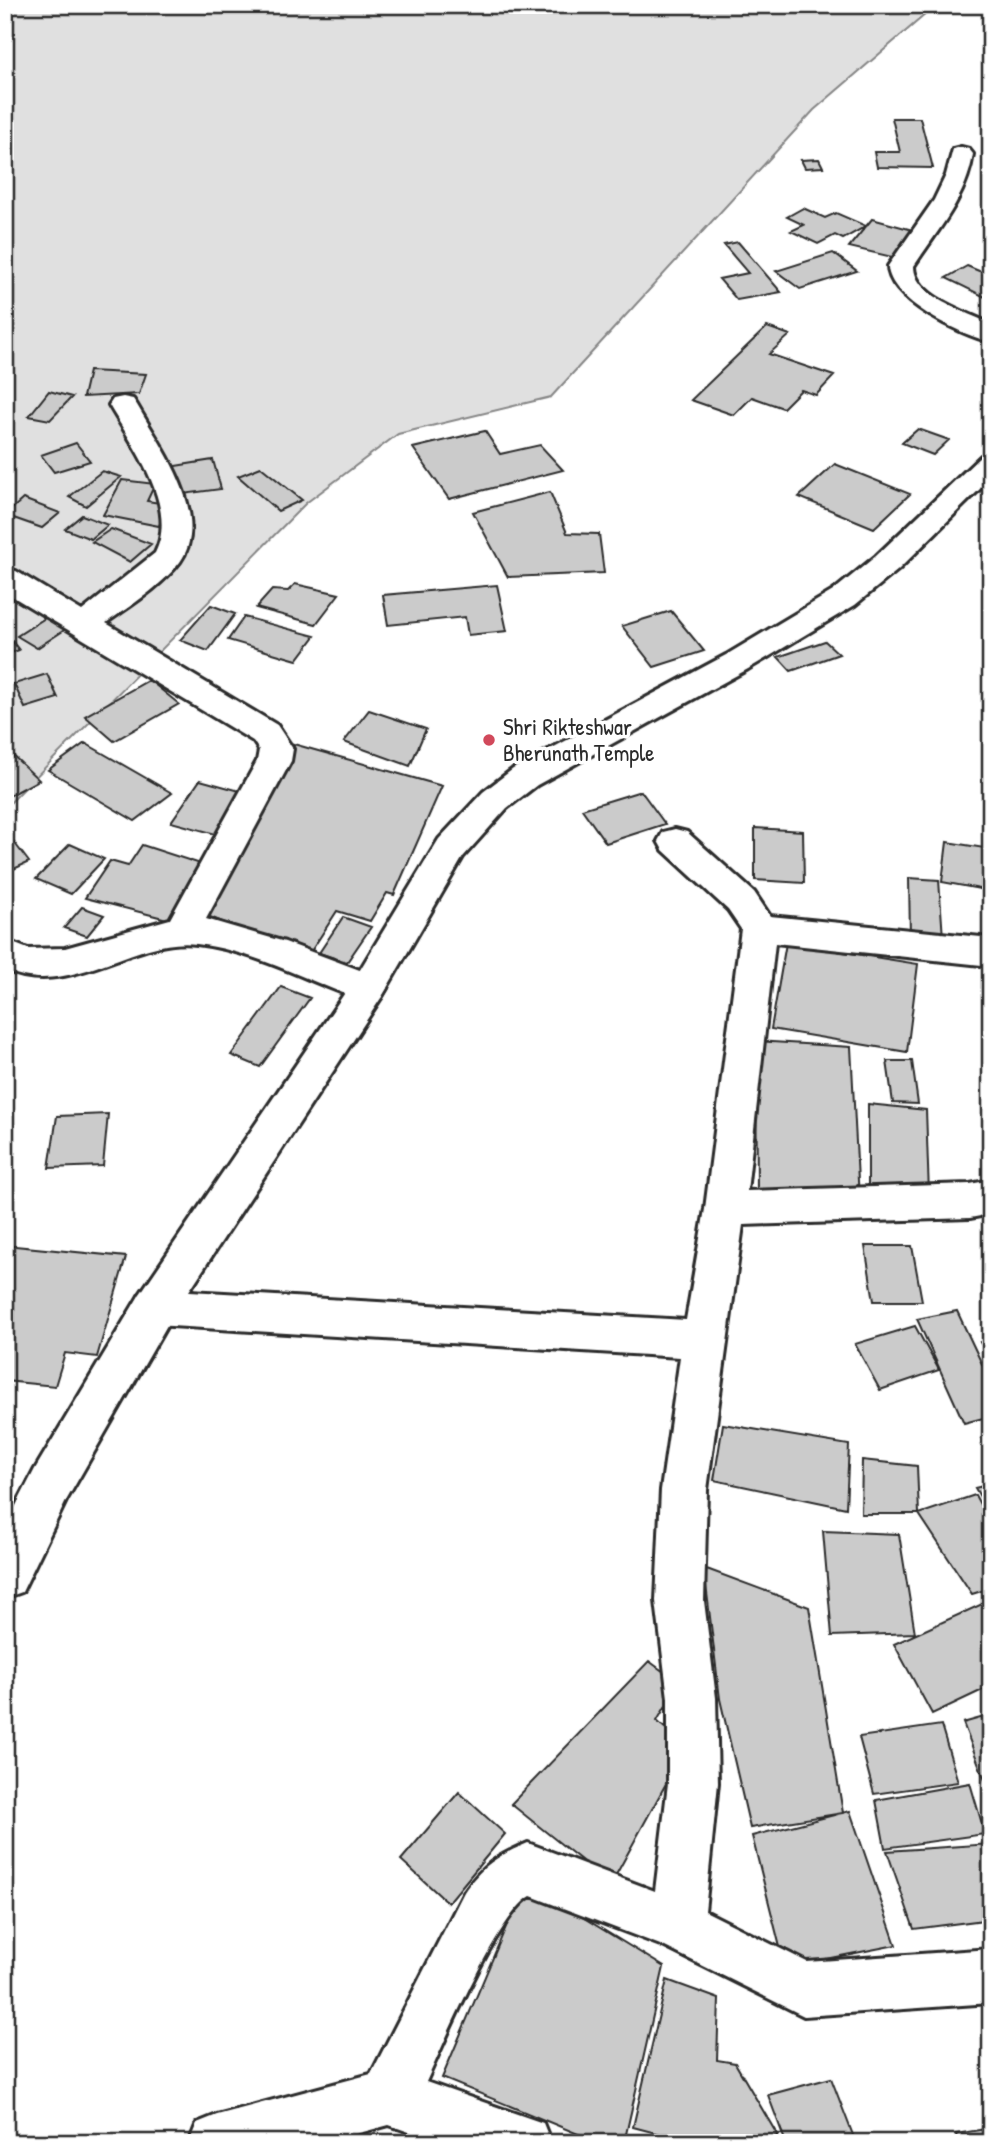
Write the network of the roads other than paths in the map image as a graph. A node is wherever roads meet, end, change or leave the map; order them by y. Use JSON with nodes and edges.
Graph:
{"nodes":[{"id":1,"x":961,"y":154,"type":"dead end"},
{"id":2,"x":991,"y":334,"type":"edge"},
{"id":3,"x":123,"y":405,"type":"dead end"},
{"id":4,"x":991,"y":461,"type":"edge"},
{"id":5,"x":5,"y":578,"type":"edge"},
{"id":6,"x":84,"y":625,"type":"junction"},
{"id":7,"x":675,"y":841,"type":"dead end"},
{"id":8,"x":759,"y":928,"type":"junction"},
{"id":9,"x":182,"y":929,"type":"junction"},
{"id":10,"x":991,"y":952,"type":"edge"},
{"id":11,"x":5,"y":954,"type":"edge"},
{"id":12,"x":368,"y":988,"type":"junction"},
{"id":13,"x":991,"y":1198,"type":"edge"},
{"id":14,"x":726,"y":1209,"type":"junction"},
{"id":15,"x":155,"y":1307,"type":"junction"},
{"id":16,"x":704,"y":1340,"type":"junction"},
{"id":17,"x":5,"y":1576,"type":"edge"},
{"id":18,"x":677,"y":1925,"type":"junction"},
{"id":19,"x":991,"y":1976,"type":"edge"},
{"id":20,"x":389,"y":2097,"type":"junction"},
{"id":21,"x":217,"y":2143,"type":"edge"},
{"id":22,"x":523,"y":2143,"type":"edge"}],
"edges":[{"from":1,"to":2,"type":"street"},
{"from":3,"to":6,"type":"street"},
{"from":4,"to":12,"type":"street"},
{"from":5,"to":6,"type":"street"},
{"from":6,"to":9,"type":"street"},
{"from":7,"to":8,"type":"street"},
{"from":8,"to":10,"type":"street"},
{"from":8,"to":14,"type":"street"},
{"from":9,"to":11,"type":"street"},
{"from":9,"to":12,"type":"street"},
{"from":12,"to":15,"type":"street"},
{"from":13,"to":14,"type":"street"},
{"from":14,"to":16,"type":"street"},
{"from":15,"to":16,"type":"street"},
{"from":15,"to":17,"type":"street"},
{"from":16,"to":18,"type":"street"},
{"from":18,"to":19,"type":"street"},
{"from":18,"to":20,"type":"street"},
{"from":20,"to":21,"type":"street"},
{"from":20,"to":22,"type":"street"}]}
